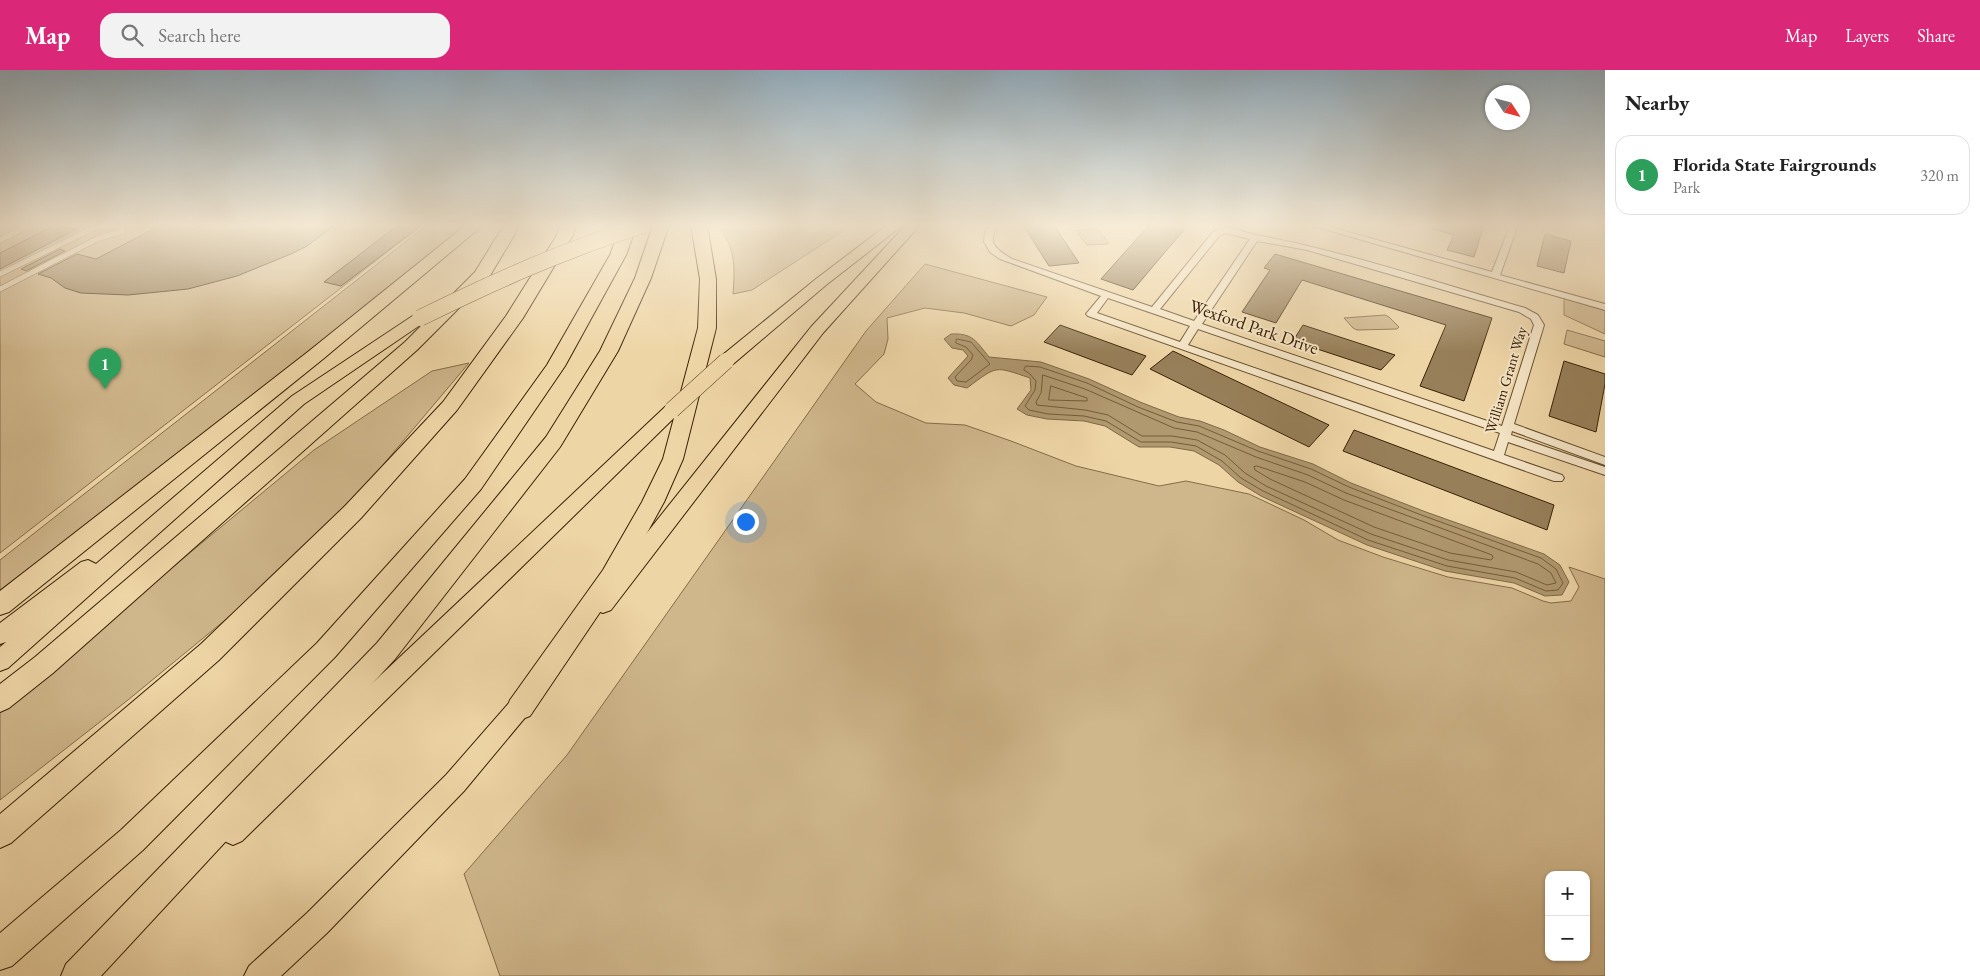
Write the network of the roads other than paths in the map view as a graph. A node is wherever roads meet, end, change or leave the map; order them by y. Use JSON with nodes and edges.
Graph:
{"nodes":[{"id":1,"x":13,"y":267,"type":"edge"},
{"id":2,"x":42,"y":267,"type":"edge"},
{"id":3,"x":423,"y":267,"type":"edge"},
{"id":4,"x":487,"y":267,"type":"edge"},
{"id":5,"x":525,"y":267,"type":"edge"},
{"id":6,"x":545,"y":267,"type":"edge"},
{"id":7,"x":611,"y":267,"type":"edge"},
{"id":8,"x":647,"y":267,"type":"edge"},
{"id":9,"x":706,"y":267,"type":"edge"},
{"id":10,"x":840,"y":267,"type":"edge"},
{"id":11,"x":874,"y":267,"type":"edge"},
{"id":12,"x":1027,"y":267,"type":"edge"},
{"id":13,"x":1189,"y":267,"type":"edge"},
{"id":14,"x":1235,"y":267,"type":"edge"},
{"id":15,"x":1376,"y":267,"type":"edge"},
{"id":16,"x":1464,"y":267,"type":"edge"},
{"id":17,"x":1498,"y":267,"type":"edge"},
{"id":18,"x":0,"y":274,"type":"edge"},
{"id":19,"x":1495,"y":276,"type":"junction"},
{"id":20,"x":0,"y":289,"type":"edge"},
{"id":21,"x":1106,"y":294,"type":"junction"},
{"id":22,"x":1605,"y":306,"type":"edge"},
{"id":23,"x":1154,"y":310,"type":"junction"},
{"id":24,"x":1196,"y":326,"type":"junction"},
{"id":25,"x":1182,"y":346,"type":"junction"},
{"id":26,"x":1506,"y":432,"type":"junction"},
{"id":27,"x":247,"y":443,"type":"junction"},
{"id":28,"x":1498,"y":457,"type":"junction"},
{"id":29,"x":1605,"y":461,"type":"edge"},
{"id":30,"x":1605,"y":471,"type":"edge"},
{"id":31,"x":1558,"y":478,"type":"dead end"},
{"id":32,"x":0,"y":605,"type":"edge"},
{"id":33,"x":0,"y":635,"type":"edge"},
{"id":34,"x":0,"y":661,"type":"edge"},
{"id":35,"x":0,"y":700,"type":"edge"},
{"id":36,"x":520,"y":708,"type":"junction"},
{"id":37,"x":0,"y":833,"type":"edge"},
{"id":38,"x":0,"y":954,"type":"edge"},
{"id":39,"x":79,"y":976,"type":"edge"},
{"id":40,"x":259,"y":976,"type":"edge"}],
"edges":[{"from":1,"to":18,"type":"lane"},
{"from":2,"to":20,"type":"lane"},
{"from":3,"to":32,"type":"highway"},
{"from":4,"to":35,"type":"highway"},
{"from":5,"to":27,"type":"main road","bridge":true},
{"from":6,"to":37,"type":"highway"},
{"from":7,"to":38,"type":"highway"},
{"from":8,"to":39,"type":"highway"},
{"from":9,"to":36,"type":"highway"},
{"from":10,"to":39,"type":"main road","bridge":true},
{"from":11,"to":36,"type":"main road"},
{"from":12,"to":21,"type":"street","name":"Wexford Park Drive"},
{"from":13,"to":23,"type":"street"},
{"from":14,"to":24,"type":"street"},
{"from":15,"to":26,"type":"street","name":"William Grant Way"},
{"from":16,"to":19,"type":"street"},
{"from":17,"to":19,"type":"street"},
{"from":19,"to":22,"type":"street"},
{"from":21,"to":23,"type":"street","name":"Wexford Park Drive"},
{"from":21,"to":25,"type":"street"},
{"from":23,"to":24,"type":"street","name":"Wexford Park Drive"},
{"from":24,"to":25,"type":"street"},
{"from":24,"to":26,"type":"street","name":"Wexford Park Drive"},
{"from":25,"to":28,"type":"street"},
{"from":26,"to":28,"type":"street","name":"William Grant Way"},
{"from":26,"to":29,"type":"street","name":"Wexford Park Drive"},
{"from":26,"to":30,"type":"street","name":"Wexford Park Drive"},
{"from":27,"to":33,"type":"main road"},
{"from":27,"to":34,"type":"main road"},
{"from":28,"to":31,"type":"street"},
{"from":36,"to":40,"type":"main road"}]}
